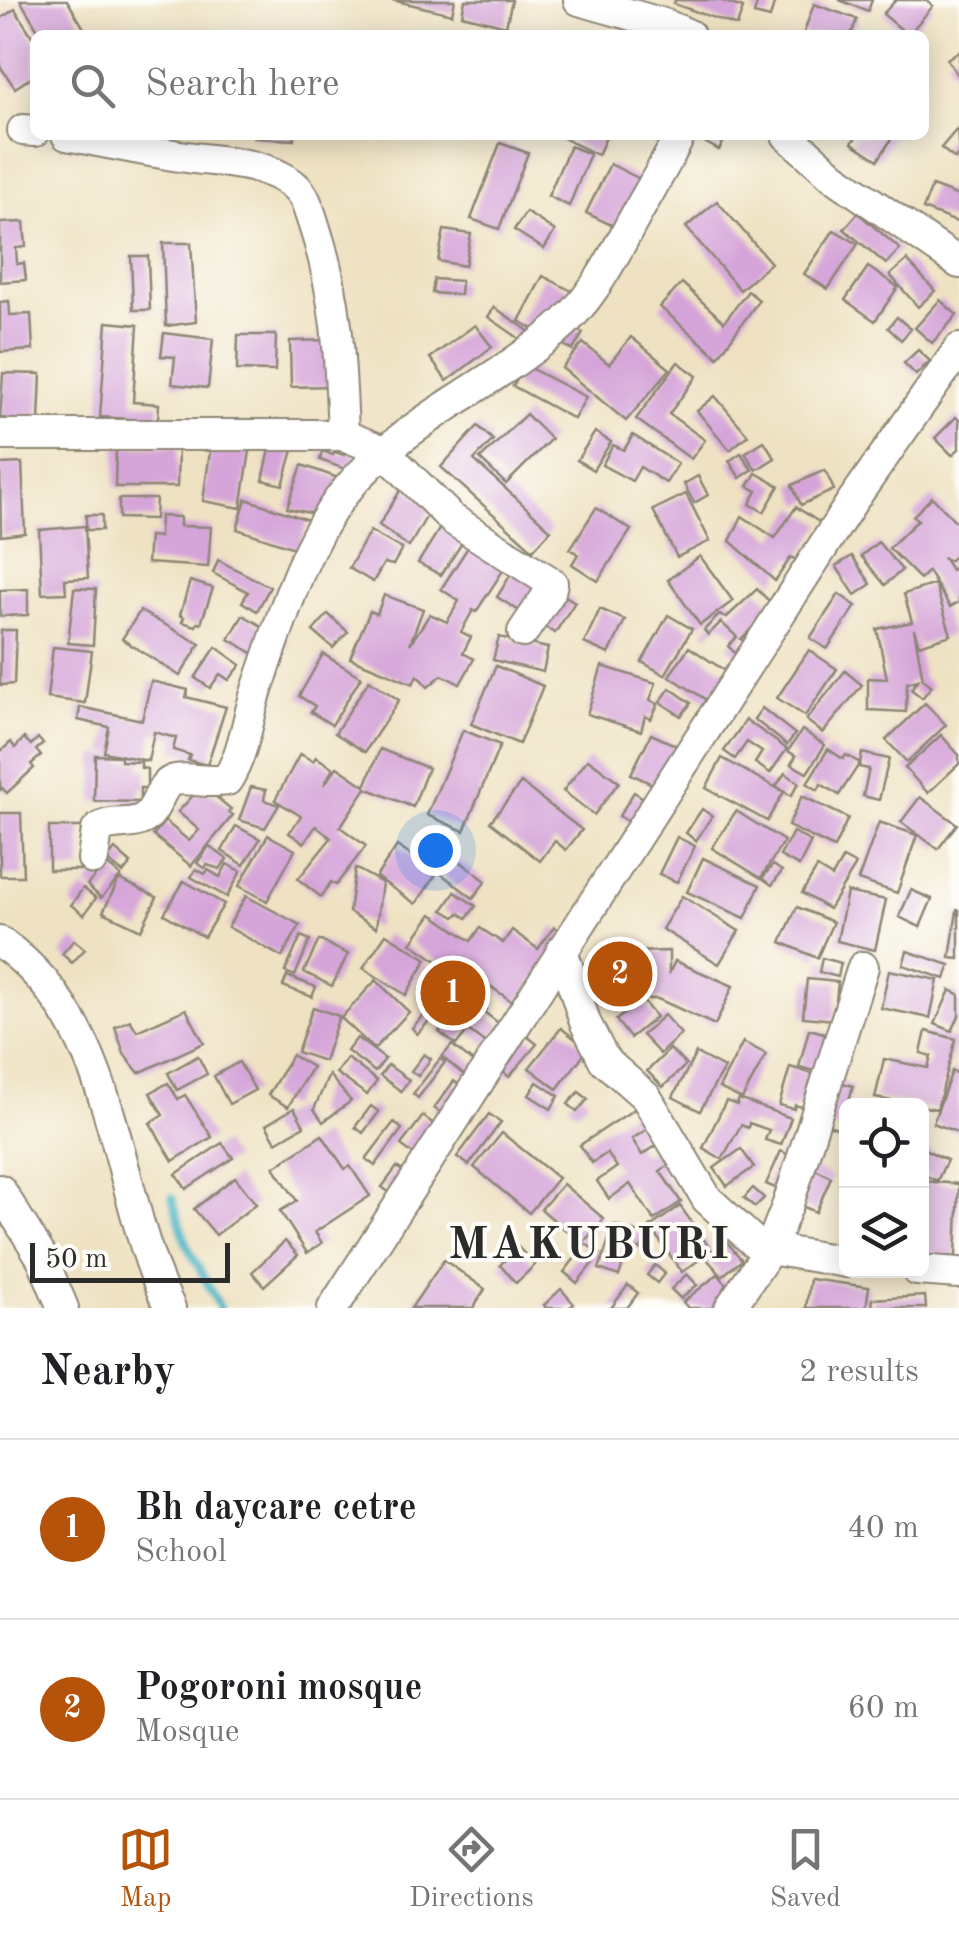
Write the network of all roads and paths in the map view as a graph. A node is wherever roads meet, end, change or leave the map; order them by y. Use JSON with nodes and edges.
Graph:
{"nodes":[{"id":1,"x":579,"y":0,"type":"edge"},
{"id":2,"x":678,"y":30,"type":"edge"},
{"id":3,"x":95,"y":140,"type":"edge"},
{"id":4,"x":677,"y":140,"type":"edge"},
{"id":5,"x":793,"y":140,"type":"edge"},
{"id":6,"x":959,"y":263,"type":"edge"},
{"id":7,"x":959,"y":349,"type":"edge"},
{"id":8,"x":343,"y":434,"type":"junction"},
{"id":9,"x":0,"y":435,"type":"edge"},
{"id":10,"x":384,"y":451,"type":"junction"},
{"id":11,"x":523,"y":632,"type":"dead end"},
{"id":12,"x":93,"y":859,"type":"dead end"},
{"id":13,"x":0,"y":942,"type":"edge"},
{"id":14,"x":562,"y":950,"type":"junction"},
{"id":15,"x":863,"y":967,"type":"dead end"},
{"id":16,"x":0,"y":1190,"type":"edge"},
{"id":17,"x":770,"y":1249,"type":"junction"},
{"id":18,"x":839,"y":1261,"type":"edge"},
{"id":19,"x":929,"y":1271,"type":"edge"},
{"id":20,"x":959,"y":1273,"type":"edge"},
{"id":21,"x":347,"y":1303,"type":"edge"},
{"id":22,"x":63,"y":1308,"type":"edge"},
{"id":23,"x":170,"y":1308,"type":"edge"},
{"id":24,"x":730,"y":1308,"type":"edge"}],
"edges":[{"from":1,"to":2,"type":"street"},
{"from":3,"to":8,"type":"street"},
{"from":4,"to":10,"type":"street"},
{"from":5,"to":6,"type":"street"},
{"from":7,"to":14,"type":"street"},
{"from":8,"to":9,"type":"street"},
{"from":8,"to":10,"type":"street"},
{"from":10,"to":11,"type":"street"},
{"from":10,"to":12,"type":"street"},
{"from":13,"to":23,"type":"street"},
{"from":14,"to":17,"type":"street"},
{"from":14,"to":21,"type":"street"},
{"from":15,"to":17,"type":"street"},
{"from":16,"to":22,"type":"street"},
{"from":17,"to":18,"type":"street"},
{"from":17,"to":24,"type":"street"},
{"from":19,"to":20,"type":"street"}]}
